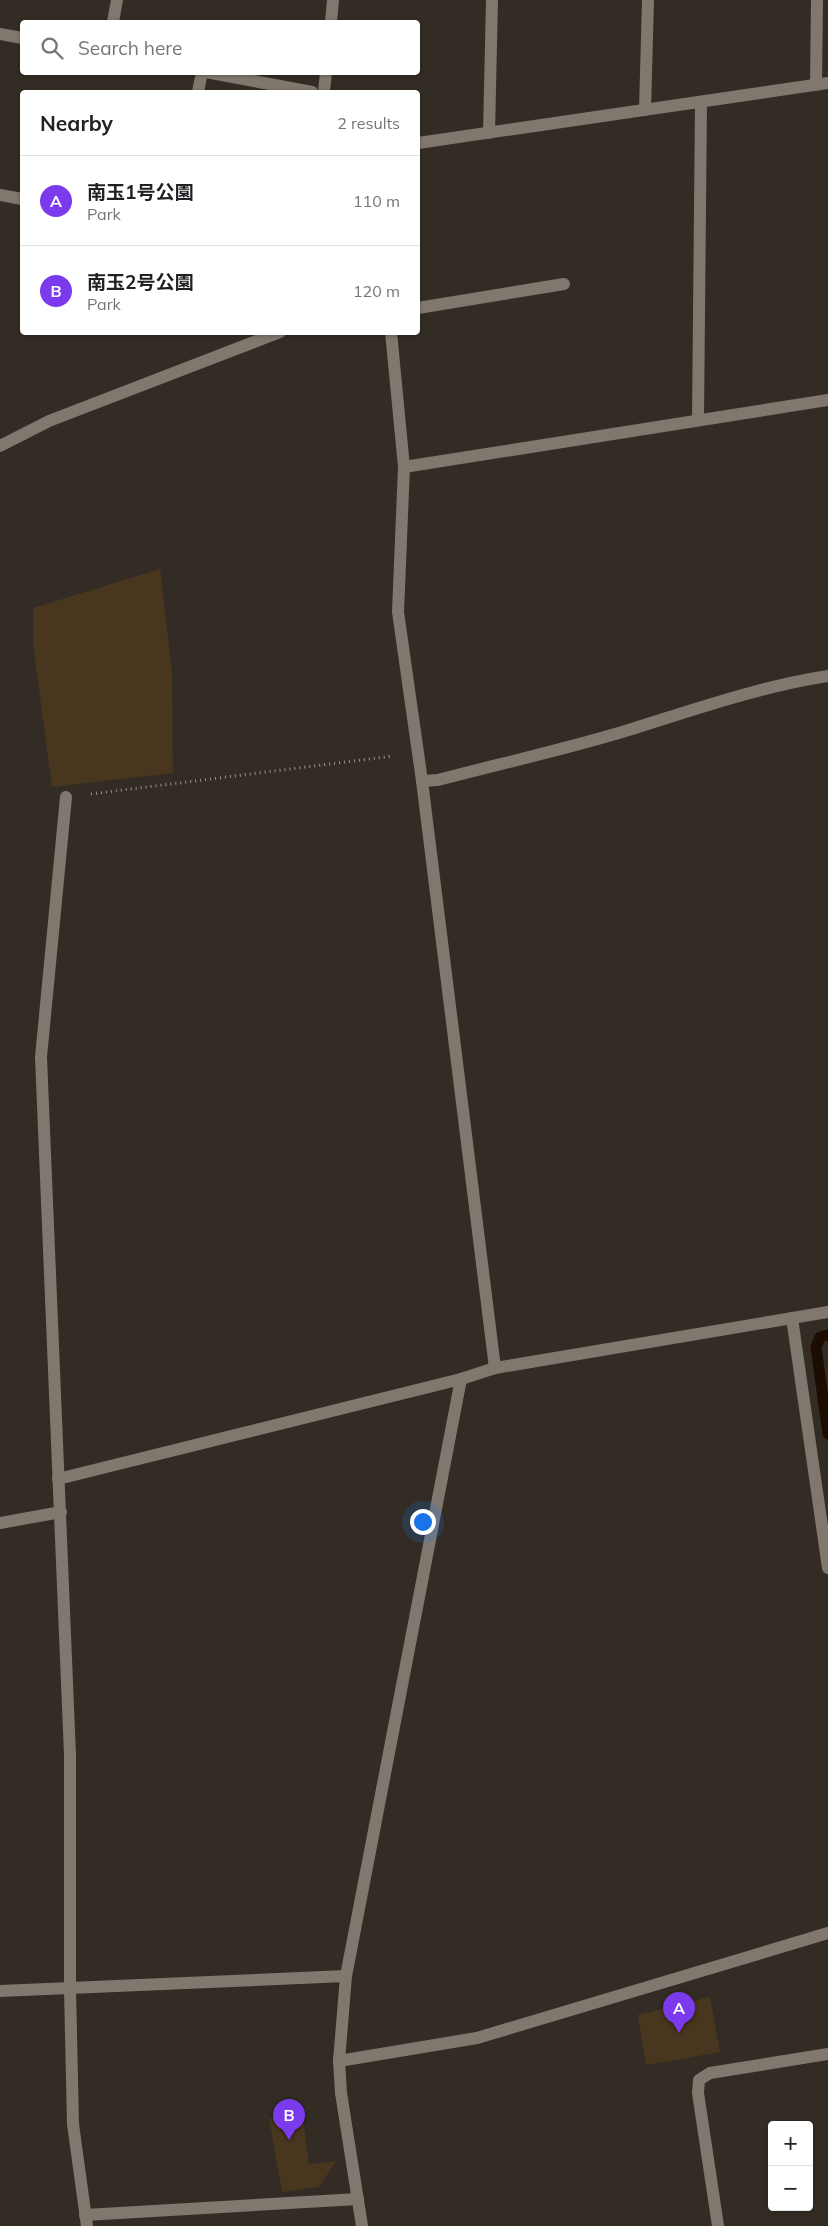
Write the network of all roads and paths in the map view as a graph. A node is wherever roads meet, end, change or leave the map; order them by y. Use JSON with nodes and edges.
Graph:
{"nodes":[{"id":1,"x":117,"y":0,"type":"edge"},
{"id":2,"x":333,"y":0,"type":"edge"},
{"id":3,"x":492,"y":0,"type":"edge"},
{"id":4,"x":648,"y":0,"type":"edge"},
{"id":5,"x":816,"y":0,"type":"edge"},
{"id":6,"x":113,"y":20,"type":"edge"},
{"id":7,"x":331,"y":20,"type":"edge"},
{"id":8,"x":0,"y":34,"type":"edge"},
{"id":9,"x":20,"y":38,"type":"edge"},
{"id":10,"x":201,"y":75,"type":"edge"},
{"id":11,"x":222,"y":75,"type":"edge"},
{"id":12,"x":326,"y":75,"type":"edge"},
{"id":13,"x":822,"y":84,"type":"edge"},
{"id":14,"x":198,"y":90,"type":"edge"},
{"id":15,"x":301,"y":90,"type":"edge"},
{"id":16,"x":324,"y":90,"type":"edge"},
{"id":17,"x":701,"y":102,"type":"junction"},
{"id":18,"x":645,"y":110,"type":"junction"},
{"id":19,"x":489,"y":133,"type":"junction"},
{"id":20,"x":420,"y":144,"type":"edge"},
{"id":21,"x":0,"y":195,"type":"edge"},
{"id":22,"x":20,"y":199,"type":"edge"},
{"id":23,"x":564,"y":284,"type":"dead end"},
{"id":24,"x":420,"y":308,"type":"edge"},
{"id":25,"x":272,"y":335,"type":"edge"},
{"id":26,"x":391,"y":335,"type":"edge"},
{"id":27,"x":828,"y":400,"type":"edge"},
{"id":28,"x":698,"y":420,"type":"junction"},
{"id":29,"x":0,"y":446,"type":"edge"},
{"id":30,"x":404,"y":467,"type":"junction"},
{"id":31,"x":828,"y":676,"type":"edge"},
{"id":32,"x":418,"y":752,"type":"junction"},
{"id":33,"x":422,"y":781,"type":"junction"},
{"id":34,"x":66,"y":797,"type":"joint"},
{"id":35,"x":828,"y":1312,"type":"edge"},
{"id":36,"x":792,"y":1318,"type":"junction"},
{"id":37,"x":495,"y":1368,"type":"junction"},
{"id":38,"x":461,"y":1379,"type":"junction"},
{"id":39,"x":58,"y":1480,"type":"junction"},
{"id":40,"x":61,"y":1512,"type":"junction"},
{"id":41,"x":0,"y":1522,"type":"edge"},
{"id":42,"x":828,"y":1568,"type":"edge"},
{"id":43,"x":828,"y":1933,"type":"edge"},
{"id":44,"x":346,"y":1976,"type":"junction"},
{"id":45,"x":70,"y":1989,"type":"junction"},
{"id":46,"x":0,"y":1991,"type":"edge"},
{"id":47,"x":828,"y":2054,"type":"edge"},
{"id":48,"x":339,"y":2061,"type":"junction"},
{"id":49,"x":358,"y":2199,"type":"junction"},
{"id":50,"x":86,"y":2220,"type":"edge"},
{"id":51,"x":362,"y":2226,"type":"edge"},
{"id":52,"x":718,"y":2226,"type":"edge"}],
"edges":[{"from":1,"to":6,"type":"street"},
{"from":2,"to":7,"type":"street"},
{"from":3,"to":19,"type":"street"},
{"from":4,"to":18,"type":"street"},
{"from":5,"to":13,"type":"street"},
{"from":8,"to":9,"type":"street"},
{"from":10,"to":14,"type":"street"},
{"from":11,"to":15,"type":"street"},
{"from":12,"to":16,"type":"street"},
{"from":13,"to":17,"type":"street"},
{"from":17,"to":18,"type":"street"},
{"from":17,"to":28,"type":"street"},
{"from":18,"to":19,"type":"street"},
{"from":19,"to":20,"type":"street"},
{"from":21,"to":22,"type":"street"},
{"from":23,"to":24,"type":"street"},
{"from":25,"to":29,"type":"street"},
{"from":26,"to":30,"type":"street"},
{"from":27,"to":28,"type":"street"},
{"from":28,"to":30,"type":"street"},
{"from":30,"to":32,"type":"street"},
{"from":31,"to":33,"type":"street"},
{"from":32,"to":33,"type":"street"},
{"from":32,"to":34,"type":"path"},
{"from":33,"to":37,"type":"street"},
{"from":34,"to":39,"type":"street"},
{"from":35,"to":36,"type":"street"},
{"from":36,"to":37,"type":"street"},
{"from":36,"to":42,"type":"street"},
{"from":37,"to":38,"type":"street"},
{"from":38,"to":39,"type":"street"},
{"from":38,"to":44,"type":"street"},
{"from":39,"to":40,"type":"street"},
{"from":40,"to":41,"type":"street"},
{"from":40,"to":45,"type":"street"},
{"from":43,"to":48,"type":"street"},
{"from":44,"to":45,"type":"street"},
{"from":44,"to":48,"type":"street"},
{"from":45,"to":46,"type":"street"},
{"from":45,"to":50,"type":"street"},
{"from":47,"to":52,"type":"street"},
{"from":48,"to":49,"type":"street"},
{"from":49,"to":50,"type":"street"},
{"from":49,"to":51,"type":"street"}]}
